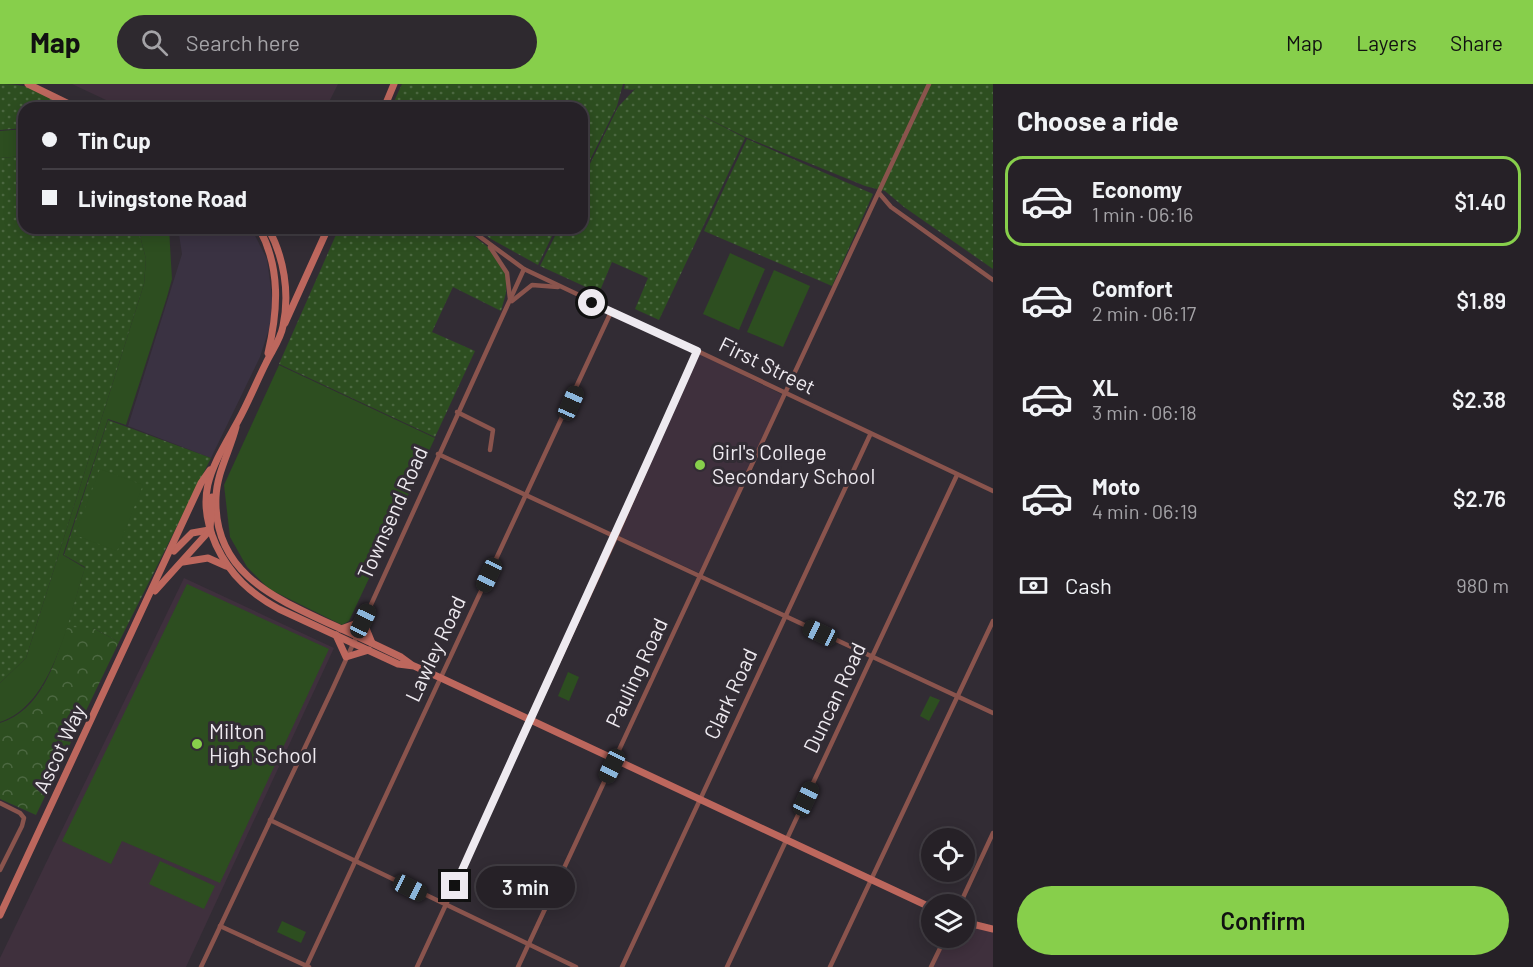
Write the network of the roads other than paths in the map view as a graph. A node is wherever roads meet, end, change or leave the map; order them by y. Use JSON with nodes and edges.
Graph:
{"nodes":[{"id":1,"x":28,"y":84,"type":"edge"},
{"id":2,"x":394,"y":84,"type":"edge"},
{"id":3,"x":929,"y":84,"type":"edge"},
{"id":4,"x":64,"y":102,"type":"edge"},
{"id":5,"x":386,"y":102,"type":"edge"},
{"id":6,"x":879,"y":192,"type":"junction"},
{"id":7,"x":261,"y":234,"type":"edge"},
{"id":8,"x":270,"y":234,"type":"edge"},
{"id":9,"x":324,"y":234,"type":"edge"},
{"id":10,"x":476,"y":234,"type":"edge"},
{"id":11,"x":488,"y":243,"type":"junction"},
{"id":12,"x":524,"y":269,"type":"junction"},
{"id":13,"x":993,"y":280,"type":"edge"},
{"id":14,"x":563,"y":288,"type":"junction"},
{"id":15,"x":510,"y":302,"type":"junction"},
{"id":16,"x":611,"y":312,"type":"junction"},
{"id":17,"x":283,"y":328,"type":"junction"},
{"id":18,"x":697,"y":351,"type":"junction"},
{"id":19,"x":265,"y":364,"type":"junction"},
{"id":20,"x":786,"y":393,"type":"junction"},
{"id":21,"x":457,"y":412,"type":"junction"},
{"id":22,"x":237,"y":423,"type":"junction"},
{"id":23,"x":870,"y":435,"type":"junction"},
{"id":24,"x":490,"y":450,"type":"dead end"},
{"id":25,"x":438,"y":453,"type":"junction"},
{"id":26,"x":213,"y":466,"type":"junction"},
{"id":27,"x":957,"y":475,"type":"junction"},
{"id":28,"x":217,"y":484,"type":"junction"},
{"id":29,"x":993,"y":491,"type":"edge"},
{"id":30,"x":527,"y":494,"type":"junction"},
{"id":31,"x":210,"y":530,"type":"junction"},
{"id":32,"x":616,"y":537,"type":"junction"},
{"id":33,"x":169,"y":557,"type":"junction"},
{"id":34,"x":179,"y":564,"type":"junction"},
{"id":35,"x":239,"y":567,"type":"junction"},
{"id":36,"x":230,"y":570,"type":"junction"},
{"id":37,"x":700,"y":576,"type":"junction"},
{"id":38,"x":150,"y":597,"type":"junction"},
{"id":39,"x":785,"y":617,"type":"junction"},
{"id":40,"x":363,"y":621,"type":"junction"},
{"id":41,"x":993,"y":621,"type":"edge"},
{"id":42,"x":338,"y":632,"type":"junction"},
{"id":43,"x":354,"y":639,"type":"junction"},
{"id":44,"x":370,"y":647,"type":"junction"},
{"id":45,"x":346,"y":657,"type":"junction"},
{"id":46,"x":872,"y":657,"type":"junction"},
{"id":47,"x":441,"y":678,"type":"junction"},
{"id":48,"x":957,"y":695,"type":"junction"},
{"id":49,"x":993,"y":713,"type":"edge"},
{"id":50,"x":530,"y":720,"type":"junction"},
{"id":51,"x":615,"y":760,"type":"junction"},
{"id":52,"x":700,"y":800,"type":"junction"},
{"id":53,"x":0,"y":803,"type":"edge"},
{"id":54,"x":270,"y":820,"type":"junction"},
{"id":55,"x":993,"y":833,"type":"edge"},
{"id":56,"x":787,"y":840,"type":"junction"},
{"id":57,"x":356,"y":861,"type":"junction"},
{"id":58,"x":0,"y":870,"type":"edge"},
{"id":59,"x":870,"y":879,"type":"junction"},
{"id":60,"x":965,"y":894,"type":"edge"},
{"id":61,"x":921,"y":903,"type":"edge"},
{"id":62,"x":446,"y":906,"type":"junction"},
{"id":63,"x":0,"y":915,"type":"edge"},
{"id":64,"x":975,"y":925,"type":"edge"},
{"id":65,"x":220,"y":926,"type":"junction"},
{"id":66,"x":993,"y":929,"type":"edge"},
{"id":67,"x":527,"y":945,"type":"junction"},
{"id":68,"x":940,"y":948,"type":"edge"},
{"id":69,"x":201,"y":967,"type":"edge"},
{"id":70,"x":307,"y":967,"type":"edge"},
{"id":71,"x":417,"y":967,"type":"edge"},
{"id":72,"x":518,"y":967,"type":"edge"},
{"id":73,"x":576,"y":967,"type":"edge"},
{"id":74,"x":622,"y":967,"type":"edge"},
{"id":75,"x":726,"y":967,"type":"edge"},
{"id":76,"x":830,"y":967,"type":"edge"},
{"id":77,"x":931,"y":967,"type":"edge"}],
"edges":[{"from":1,"to":4,"type":"main road"},
{"from":2,"to":5,"type":"main road"},
{"from":3,"to":6,"type":"street","name":"Pauling Road"},
{"from":6,"to":13,"type":"street"},
{"from":6,"to":20,"type":"street","name":"Pauling Road"},
{"from":7,"to":19,"type":"main road"},
{"from":8,"to":17,"type":"main road"},
{"from":9,"to":17,"type":"main road"},
{"from":10,"to":11,"type":"street","name":"First Street"},
{"from":11,"to":12,"type":"street","name":"First Street"},
{"from":11,"to":15,"type":"street"},
{"from":12,"to":14,"type":"street","name":"First Street"},
{"from":12,"to":15,"type":"street","name":"Townsend Road"},
{"from":14,"to":15,"type":"street"},
{"from":14,"to":16,"type":"street","name":"First Street"},
{"from":15,"to":21,"type":"street","name":"Townsend Road"},
{"from":16,"to":18,"type":"street","name":"First Street"},
{"from":16,"to":30,"type":"street","name":"Lawley Road"},
{"from":17,"to":19,"type":"main road"},
{"from":18,"to":20,"type":"street","name":"First Street"},
{"from":18,"to":32,"type":"street"},
{"from":19,"to":22,"type":"main road"},
{"from":20,"to":23,"type":"street","name":"First Street"},
{"from":20,"to":37,"type":"street","name":"Pauling Road"},
{"from":21,"to":24,"type":"street"},
{"from":21,"to":25,"type":"street","name":"Townsend Road"},
{"from":22,"to":26,"type":"main road"},
{"from":22,"to":28,"type":"main road"},
{"from":23,"to":27,"type":"street","name":"First Street"},
{"from":23,"to":39,"type":"street","name":"Clark Road"},
{"from":25,"to":30,"type":"street"},
{"from":25,"to":40,"type":"street","name":"Townsend Road"},
{"from":26,"to":31,"type":"main road"},
{"from":26,"to":33,"type":"main road","name":"Ascot Way"},
{"from":27,"to":29,"type":"street","name":"First Street"},
{"from":27,"to":46,"type":"street","name":"Duncan Road"},
{"from":28,"to":31,"type":"main road"},
{"from":28,"to":35,"type":"main road"},
{"from":30,"to":32,"type":"street"},
{"from":30,"to":47,"type":"street","name":"Lawley Road"},
{"from":31,"to":33,"type":"main road"},
{"from":31,"to":34,"type":"main road"},
{"from":31,"to":35,"type":"main road"},
{"from":31,"to":36,"type":"main road"},
{"from":32,"to":37,"type":"street"},
{"from":32,"to":50,"type":"street"},
{"from":33,"to":38,"type":"main road","name":"Ascot Way"},
{"from":34,"to":36,"type":"main road"},
{"from":34,"to":38,"type":"main road"},
{"from":35,"to":42,"type":"main road"},
{"from":36,"to":42,"type":"main road"},
{"from":37,"to":39,"type":"street"},
{"from":37,"to":51,"type":"street","name":"Pauling Road"},
{"from":38,"to":63,"type":"main road","name":"Ascot Way"},
{"from":39,"to":46,"type":"street"},
{"from":39,"to":52,"type":"street","name":"Clark Road"},
{"from":40,"to":42,"type":"main road"},
{"from":40,"to":43,"type":"street","name":"Townsend Road"},
{"from":40,"to":44,"type":"main road"},
{"from":41,"to":48,"type":"street"},
{"from":42,"to":43,"type":"main road"},
{"from":42,"to":45,"type":"main road"},
{"from":43,"to":44,"type":"main road"},
{"from":43,"to":45,"type":"street","name":"Townsend Road"},
{"from":44,"to":45,"type":"main road"},
{"from":44,"to":47,"type":"main road"},
{"from":45,"to":54,"type":"street","name":"Townsend Road"},
{"from":46,"to":48,"type":"street"},
{"from":46,"to":56,"type":"street","name":"Duncan Road"},
{"from":47,"to":50,"type":"main road"},
{"from":47,"to":57,"type":"street","name":"Lawley Road"},
{"from":48,"to":49,"type":"street"},
{"from":48,"to":59,"type":"street"},
{"from":50,"to":51,"type":"main road"},
{"from":50,"to":62,"type":"street"},
{"from":51,"to":52,"type":"main road"},
{"from":51,"to":67,"type":"street","name":"Pauling Road"},
{"from":52,"to":56,"type":"main road"},
{"from":52,"to":74,"type":"street","name":"Clark Road"},
{"from":53,"to":58,"type":"street"},
{"from":54,"to":57,"type":"street"},
{"from":54,"to":65,"type":"street","name":"Townsend Road"},
{"from":55,"to":60,"type":"street"},
{"from":56,"to":59,"type":"main road"},
{"from":56,"to":75,"type":"street","name":"Duncan Road"},
{"from":57,"to":62,"type":"street"},
{"from":57,"to":70,"type":"street","name":"Lawley Road"},
{"from":59,"to":61,"type":"main road"},
{"from":59,"to":76,"type":"street"},
{"from":62,"to":67,"type":"street"},
{"from":62,"to":71,"type":"street"},
{"from":64,"to":66,"type":"main road"},
{"from":65,"to":69,"type":"street","name":"Townsend Road"},
{"from":65,"to":70,"type":"street"},
{"from":67,"to":72,"type":"street","name":"Pauling Road"},
{"from":67,"to":73,"type":"street"},
{"from":68,"to":77,"type":"street"}]}
